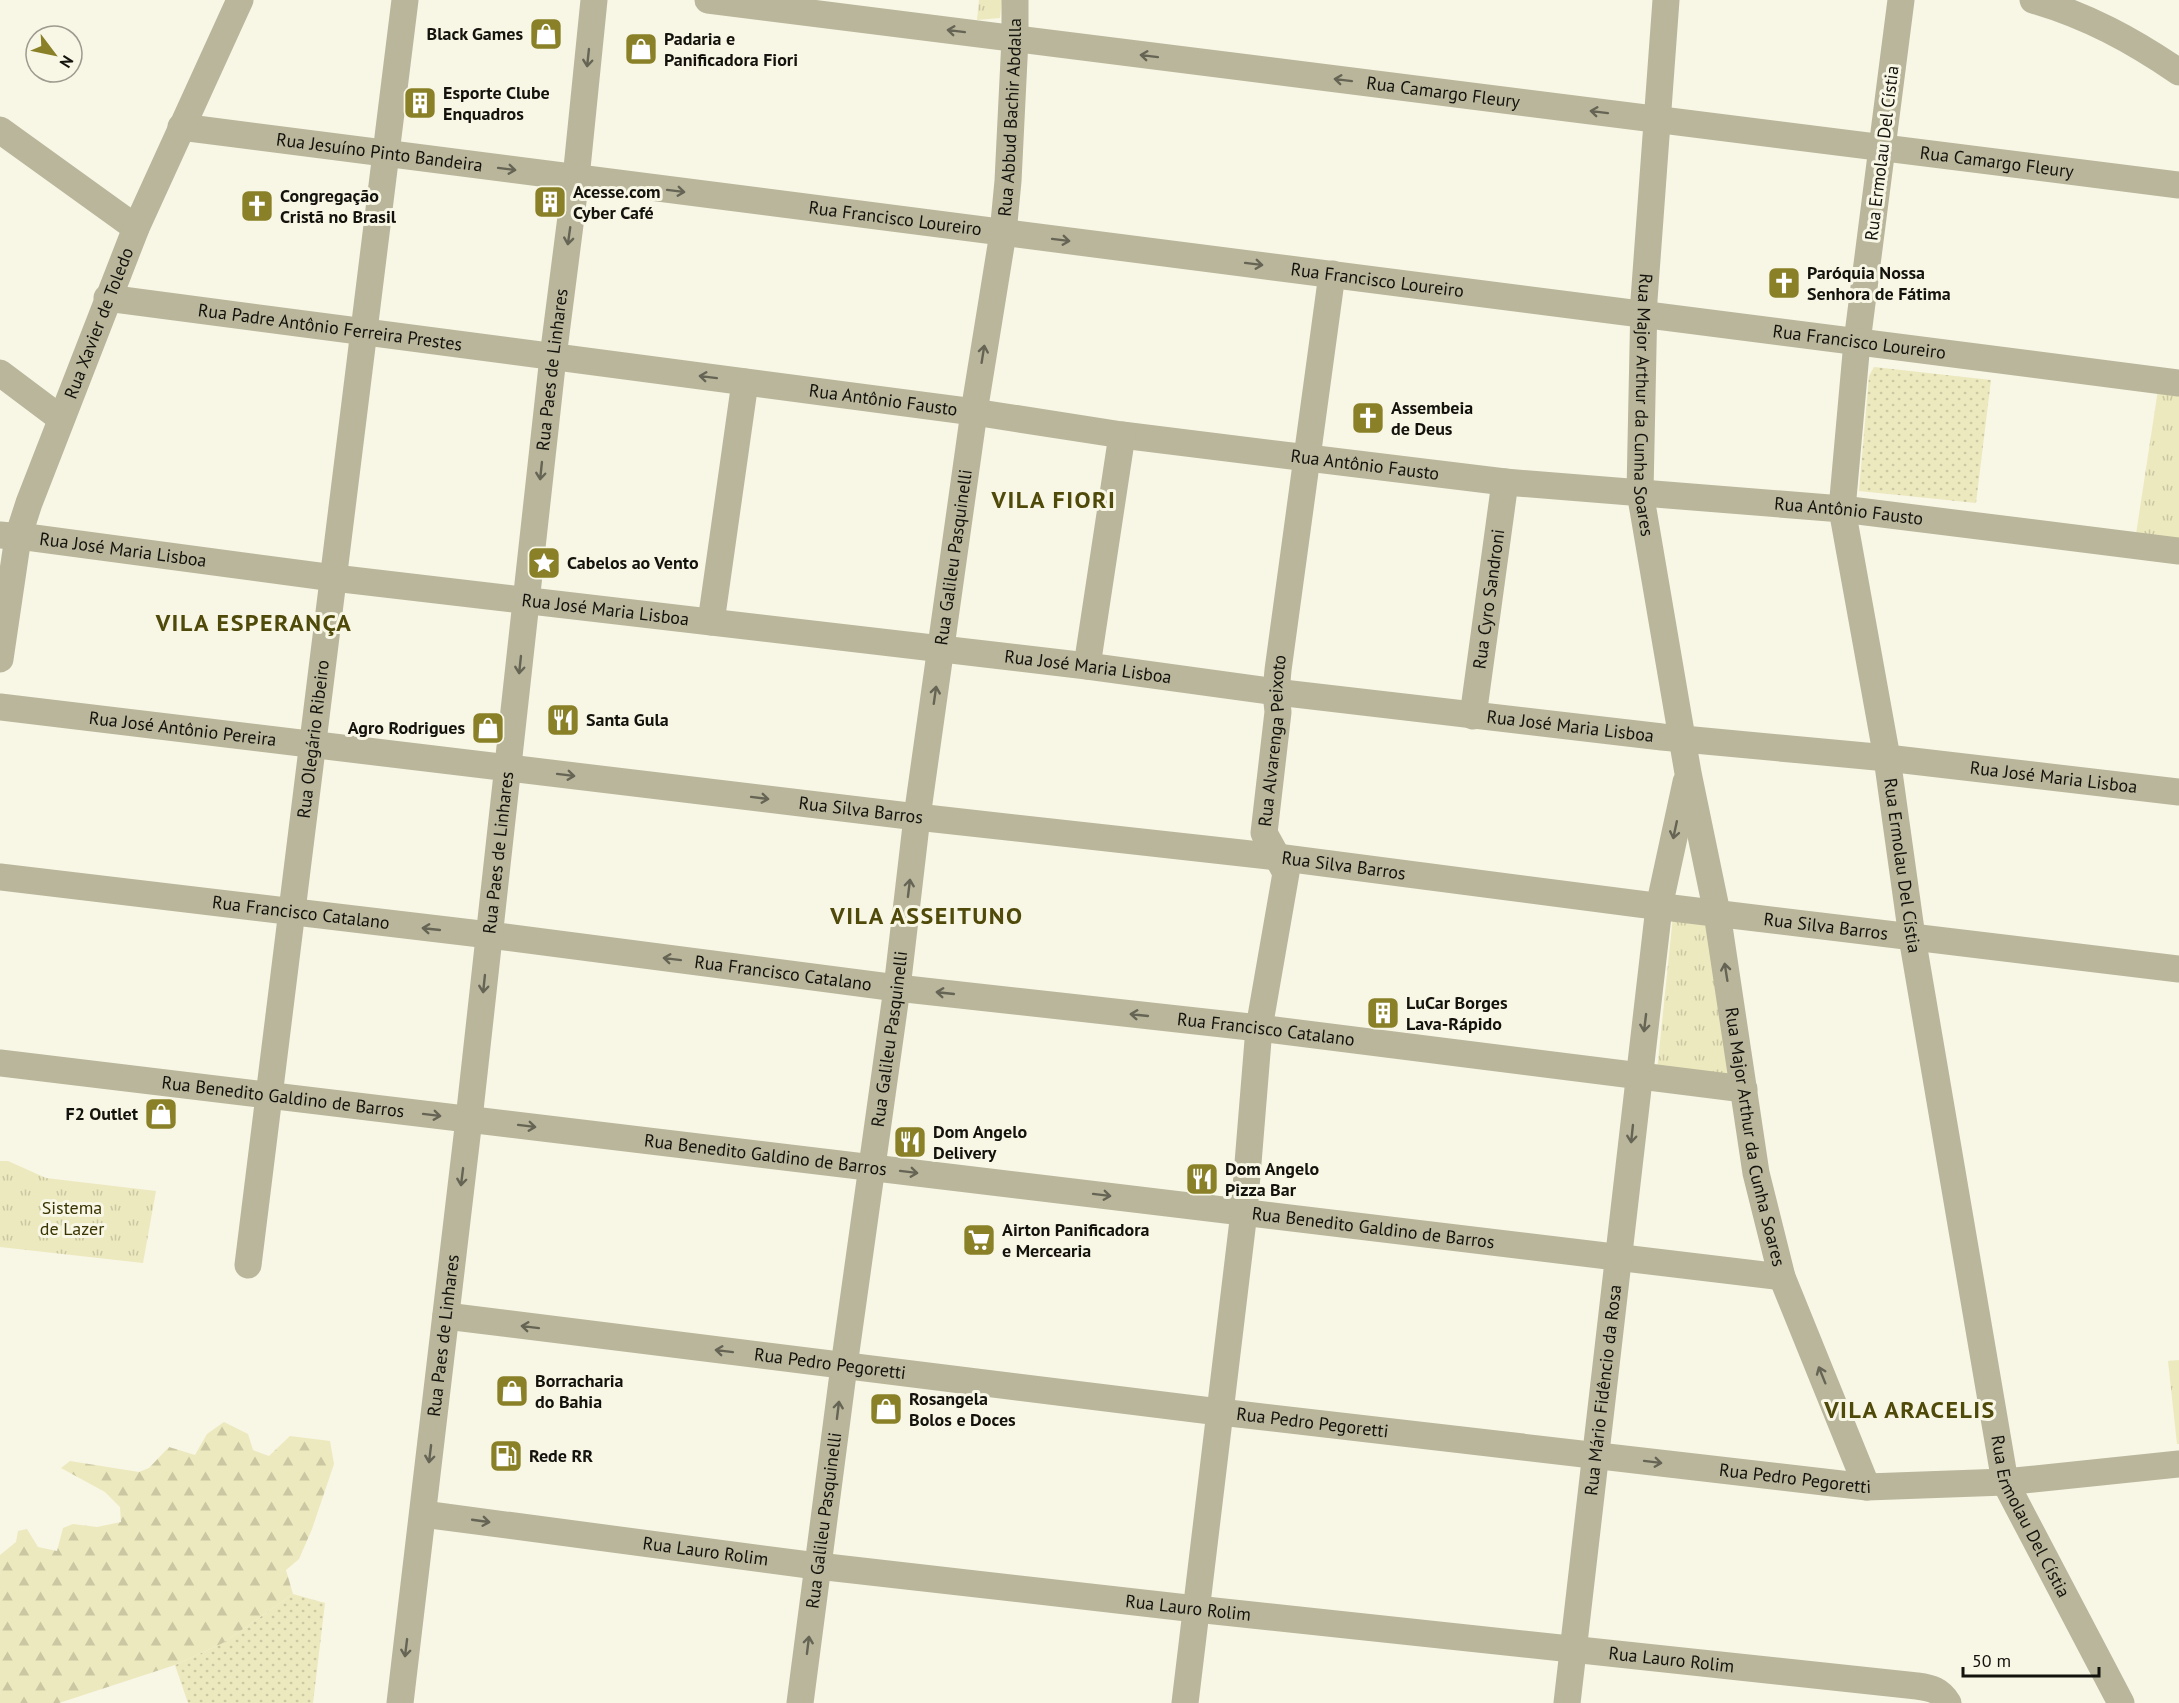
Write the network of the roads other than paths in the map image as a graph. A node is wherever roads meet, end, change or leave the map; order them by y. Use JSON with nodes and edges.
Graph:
{"nodes":[{"id":1,"x":240,"y":0,"type":"edge"},
{"id":2,"x":405,"y":0,"type":"edge"},
{"id":3,"x":594,"y":0,"type":"edge"},
{"id":4,"x":708,"y":0,"type":"edge"},
{"id":5,"x":1015,"y":0,"type":"edge"},
{"id":6,"x":1666,"y":0,"type":"edge"},
{"id":7,"x":1901,"y":0,"type":"edge"},
{"id":8,"x":2033,"y":0,"type":"edge"},
{"id":9,"x":1016,"y":39,"type":"junction"},
{"id":10,"x":2179,"y":72,"type":"edge"},
{"id":11,"x":1657,"y":119,"type":"junction"},
{"id":12,"x":182,"y":127,"type":"junction"},
{"id":13,"x":0,"y":130,"type":"edge"},
{"id":14,"x":1883,"y":148,"type":"junction"},
{"id":15,"x":387,"y":153,"type":"junction"},
{"id":16,"x":576,"y":178,"type":"junction"},
{"id":17,"x":2179,"y":185,"type":"edge"},
{"id":18,"x":136,"y":228,"type":"junction"},
{"id":19,"x":1003,"y":232,"type":"junction"},
{"id":20,"x":1332,"y":274,"type":"junction"},
{"id":21,"x":107,"y":298,"type":"junction"},
{"id":22,"x":1643,"y":314,"type":"junction"},
{"id":23,"x":364,"y":333,"type":"junction"},
{"id":24,"x":1857,"y":342,"type":"junction"},
{"id":25,"x":553,"y":357,"type":"junction"},
{"id":26,"x":0,"y":373,"type":"edge"},
{"id":27,"x":745,"y":382,"type":"junction"},
{"id":28,"x":2179,"y":383,"type":"edge"},
{"id":29,"x":974,"y":412,"type":"junction"},
{"id":30,"x":60,"y":418,"type":"junction"},
{"id":31,"x":1122,"y":435,"type":"junction"},
{"id":32,"x":1308,"y":458,"type":"junction"},
{"id":33,"x":1505,"y":482,"type":"junction"},
{"id":34,"x":1640,"y":492,"type":"junction"},
{"id":35,"x":1842,"y":509,"type":"junction"},
{"id":36,"x":9,"y":536,"type":"edge"},
{"id":37,"x":2179,"y":551,"type":"edge"},
{"id":38,"x":334,"y":578,"type":"junction"},
{"id":39,"x":527,"y":600,"type":"junction"},
{"id":40,"x":711,"y":622,"type":"junction"},
{"id":41,"x":942,"y":649,"type":"junction"},
{"id":42,"x":0,"y":659,"type":"edge"},
{"id":43,"x":1086,"y":666,"type":"junction"},
{"id":44,"x":1276,"y":693,"type":"junction"},
{"id":45,"x":0,"y":707,"type":"edge"},
{"id":46,"x":1473,"y":716,"type":"junction"},
{"id":47,"x":1682,"y":739,"type":"junction"},
{"id":48,"x":313,"y":744,"type":"junction"},
{"id":49,"x":1887,"y":758,"type":"junction"},
{"id":50,"x":508,"y":768,"type":"junction"},
{"id":51,"x":1688,"y":773,"type":"junction"},
{"id":52,"x":2179,"y":792,"type":"edge"},
{"id":53,"x":917,"y":817,"type":"junction"},
{"id":54,"x":1277,"y":857,"type":"junction"},
{"id":55,"x":0,"y":877,"type":"edge"},
{"id":56,"x":1659,"y":907,"type":"junction"},
{"id":57,"x":292,"y":913,"type":"junction"},
{"id":58,"x":1717,"y":913,"type":"junction"},
{"id":59,"x":489,"y":935,"type":"junction"},
{"id":60,"x":1912,"y":937,"type":"junction"},
{"id":61,"x":2179,"y":969,"type":"edge"},
{"id":62,"x":897,"y":987,"type":"junction"},
{"id":63,"x":1259,"y":1028,"type":"junction"},
{"id":64,"x":0,"y":1063,"type":"edge"},
{"id":65,"x":1638,"y":1076,"type":"junction"},
{"id":66,"x":1744,"y":1089,"type":"junction"},
{"id":67,"x":269,"y":1095,"type":"junction"},
{"id":68,"x":469,"y":1119,"type":"junction"},
{"id":69,"x":872,"y":1167,"type":"junction"},
{"id":70,"x":1244,"y":1212,"type":"junction"},
{"id":71,"x":1618,"y":1257,"type":"junction"},
{"id":72,"x":248,"y":1265,"type":"dead end"},
{"id":73,"x":1782,"y":1277,"type":"junction"},
{"id":74,"x":446,"y":1316,"type":"junction"},
{"id":75,"x":844,"y":1366,"type":"junction"},
{"id":76,"x":1219,"y":1412,"type":"junction"},
{"id":77,"x":1595,"y":1455,"type":"junction"},
{"id":78,"x":2179,"y":1464,"type":"edge"},
{"id":79,"x":2005,"y":1482,"type":"junction"},
{"id":80,"x":1866,"y":1487,"type":"junction"},
{"id":81,"x":423,"y":1514,"type":"junction"},
{"id":82,"x":818,"y":1566,"type":"junction"},
{"id":83,"x":1196,"y":1609,"type":"junction"},
{"id":84,"x":1573,"y":1648,"type":"junction"},
{"id":85,"x":400,"y":1703,"type":"edge"},
{"id":86,"x":801,"y":1703,"type":"edge"},
{"id":87,"x":1185,"y":1703,"type":"edge"},
{"id":88,"x":1567,"y":1703,"type":"edge"},
{"id":89,"x":1948,"y":1703,"type":"edge"},
{"id":90,"x":2121,"y":1703,"type":"edge"}],
"edges":[{"from":1,"to":12,"type":"street","name":"Rua Xavier de Toledo"},
{"from":2,"to":15,"type":"street","name":"Rua Olegário Ribeiro"},
{"from":3,"to":16,"type":"street","name":"Rua Paes de Linhares","one_way":true},
{"from":9,"to":4,"type":"street","name":"Rua Camargo Fleury","one_way":true},
{"from":5,"to":9,"type":"street","name":"Rua Abbud Bachir Abdalla"},
{"from":6,"to":11,"type":"street","name":"Rua Major Arthur da Cunha Soares"},
{"from":7,"to":14,"type":"street","name":"Rua Ermolau Del Cístia"},
{"from":8,"to":10,"type":"street"},
{"from":11,"to":9,"type":"street","name":"Rua Camargo Fleury","one_way":true},
{"from":9,"to":19,"type":"street","name":"Rua Abbud Bachir Abdalla"},
{"from":11,"to":14,"type":"street","name":"Rua Camargo Fleury"},
{"from":11,"to":22,"type":"street","name":"Rua Major Arthur da Cunha Soares"},
{"from":12,"to":15,"type":"street","name":"Rua Jesuíno Pinto Bandeira"},
{"from":12,"to":18,"type":"street","name":"Rua Xavier de Toledo"},
{"from":13,"to":18,"type":"street"},
{"from":14,"to":17,"type":"street","name":"Rua Camargo Fleury"},
{"from":14,"to":24,"type":"street","name":"Rua Ermolau Del Cístia"},
{"from":15,"to":16,"type":"street","name":"Rua Jesuíno Pinto Bandeira","one_way":true},
{"from":15,"to":23,"type":"street","name":"Rua Olegário Ribeiro"},
{"from":16,"to":19,"type":"street","name":"Rua Francisco Loureiro","one_way":true},
{"from":16,"to":25,"type":"street","name":"Rua Paes de Linhares","one_way":true},
{"from":18,"to":21,"type":"street","name":"Rua Xavier de Toledo"},
{"from":19,"to":20,"type":"street","name":"Rua Francisco Loureiro","one_way":true},
{"from":29,"to":19,"type":"street","name":"Rua Galileu Pasquinelli","one_way":true},
{"from":20,"to":22,"type":"street","name":"Rua Francisco Loureiro"},
{"from":20,"to":32,"type":"street","name":"Rua Alvarenga Peixoto"},
{"from":21,"to":23,"type":"street","name":"Rua Padre Antônio Ferreira Prestes"},
{"from":21,"to":30,"type":"street","name":"Rua Xavier de Toledo"},
{"from":22,"to":24,"type":"street","name":"Rua Francisco Loureiro"},
{"from":22,"to":34,"type":"street","name":"Rua Major Arthur da Cunha Soares"},
{"from":23,"to":25,"type":"street","name":"Rua Padre Antônio Ferreira Prestes"},
{"from":23,"to":38,"type":"street","name":"Rua Olegário Ribeiro"},
{"from":24,"to":28,"type":"street","name":"Rua Francisco Loureiro"},
{"from":24,"to":35,"type":"street","name":"Rua Ermolau Del Cístia"},
{"from":27,"to":25,"type":"street","name":"Rua Antônio Fausto","one_way":true},
{"from":25,"to":39,"type":"street","name":"Rua Paes de Linhares","one_way":true},
{"from":26,"to":30,"type":"street"},
{"from":27,"to":29,"type":"street","name":"Rua Antônio Fausto"},
{"from":27,"to":40,"type":"street"},
{"from":29,"to":31,"type":"street","name":"Rua Antônio Fausto"},
{"from":29,"to":41,"type":"street","name":"Rua Galileu Pasquinelli"},
{"from":30,"to":36,"type":"street","name":"Rua Xavier de Toledo"},
{"from":31,"to":32,"type":"street","name":"Rua Antônio Fausto"},
{"from":31,"to":43,"type":"street"},
{"from":32,"to":33,"type":"street","name":"Rua Antônio Fausto"},
{"from":32,"to":44,"type":"street","name":"Rua Alvarenga Peixoto"},
{"from":33,"to":34,"type":"street","name":"Rua Antônio Fausto"},
{"from":33,"to":46,"type":"street","name":"Rua Cyro Sandroni"},
{"from":34,"to":35,"type":"street","name":"Rua Antônio Fausto"},
{"from":34,"to":47,"type":"street","name":"Rua Major Arthur da Cunha Soares"},
{"from":35,"to":37,"type":"street","name":"Rua Antônio Fausto"},
{"from":35,"to":49,"type":"street","name":"Rua Ermolau Del Cístia"},
{"from":36,"to":38,"type":"street","name":"Rua José Maria Lisboa"},
{"from":36,"to":42,"type":"street","name":"Rua Xavier de Toledo"},
{"from":38,"to":39,"type":"street","name":"Rua José Maria Lisboa"},
{"from":38,"to":48,"type":"street","name":"Rua Olegário Ribeiro"},
{"from":39,"to":40,"type":"street","name":"Rua José Maria Lisboa"},
{"from":39,"to":50,"type":"street","name":"Rua Paes de Linhares","one_way":true},
{"from":40,"to":41,"type":"street","name":"Rua José Maria Lisboa"},
{"from":41,"to":43,"type":"street","name":"Rua José Maria Lisboa"},
{"from":53,"to":41,"type":"street","name":"Rua Galileu Pasquinelli","one_way":true},
{"from":43,"to":44,"type":"street","name":"Rua José Maria Lisboa"},
{"from":44,"to":46,"type":"street","name":"Rua José Maria Lisboa"},
{"from":44,"to":54,"type":"street","name":"Rua Alvarenga Peixoto"},
{"from":45,"to":48,"type":"street","name":"Rua José Antônio Pereira"},
{"from":46,"to":47,"type":"street","name":"Rua José Maria Lisboa"},
{"from":47,"to":49,"type":"street","name":"Rua José Maria Lisboa"},
{"from":47,"to":51,"type":"street","name":"Rua Major Arthur da Cunha Soares"},
{"from":48,"to":50,"type":"street","name":"Rua José Antônio Pereira"},
{"from":48,"to":57,"type":"street","name":"Rua Olegário Ribeiro"},
{"from":49,"to":52,"type":"street","name":"Rua José Maria Lisboa"},
{"from":49,"to":60,"type":"street","name":"Rua Ermolau Del Cístia"},
{"from":50,"to":53,"type":"street","name":"Rua Silva Barros","one_way":true},
{"from":50,"to":59,"type":"street","name":"Rua Paes de Linhares"},
{"from":51,"to":56,"type":"street","name":"Rua Major Arthur da Cunha Soares","one_way":true},
{"from":51,"to":58,"type":"street","name":"Rua Major Arthur da Cunha Soares"},
{"from":53,"to":54,"type":"street","name":"Rua Silva Barros"},
{"from":62,"to":53,"type":"street","name":"Rua Galileu Pasquinelli","one_way":true},
{"from":54,"to":56,"type":"street","name":"Rua Silva Barros"},
{"from":54,"to":63,"type":"street","name":"Rua Alvarenga Peixoto"},
{"from":55,"to":57,"type":"street","name":"Rua Francisco Catalano"},
{"from":56,"to":58,"type":"street","name":"Rua Silva Barros"},
{"from":56,"to":65,"type":"street","name":"Rua Major Arthur da Cunha Soares","one_way":true},
{"from":59,"to":57,"type":"street","name":"Rua Francisco Catalano","one_way":true},
{"from":57,"to":67,"type":"street","name":"Rua Olegário Ribeiro"},
{"from":58,"to":60,"type":"street","name":"Rua Silva Barros"},
{"from":66,"to":58,"type":"street","name":"Rua Major Arthur da Cunha Soares","one_way":true},
{"from":62,"to":59,"type":"street","name":"Rua Francisco Catalano","one_way":true},
{"from":59,"to":68,"type":"street","name":"Rua Paes de Linhares","one_way":true},
{"from":60,"to":61,"type":"street","name":"Rua Silva Barros"},
{"from":60,"to":79,"type":"street","name":"Rua Ermolau Del Cístia"},
{"from":63,"to":62,"type":"street","name":"Rua Francisco Catalano","one_way":true},
{"from":62,"to":69,"type":"street","name":"Rua Galileu Pasquinelli"},
{"from":63,"to":65,"type":"street","name":"Rua Francisco Catalano"},
{"from":63,"to":70,"type":"street","name":"Rua Alvarenga Peixoto"},
{"from":64,"to":67,"type":"street","name":"Rua Benedito Galdino de Barros"},
{"from":65,"to":66,"type":"street","name":"Rua Francisco Catalano"},
{"from":65,"to":71,"type":"street","name":"Rua Mário Fidêncio da Rosa","one_way":true},
{"from":66,"to":73,"type":"street","name":"Rua Major Arthur da Cunha Soares"},
{"from":67,"to":68,"type":"street","name":"Rua Benedito Galdino de Barros","one_way":true},
{"from":67,"to":72,"type":"street","name":"Rua Olegário Ribeiro"},
{"from":68,"to":69,"type":"street","name":"Rua Benedito Galdino de Barros","one_way":true},
{"from":68,"to":74,"type":"street","name":"Rua Paes de Linhares","one_way":true},
{"from":69,"to":70,"type":"street","name":"Rua Benedito Galdino de Barros","one_way":true},
{"from":69,"to":75,"type":"street","name":"Rua Galileu Pasquinelli"},
{"from":70,"to":71,"type":"street","name":"Rua Benedito Galdino de Barros"},
{"from":70,"to":76,"type":"street","name":"Rua Alvarenga Peixoto"},
{"from":71,"to":73,"type":"street","name":"Rua Benedito Galdino de Barros"},
{"from":71,"to":77,"type":"street","name":"Rua Mário Fidêncio da Rosa"},
{"from":80,"to":73,"type":"street","name":"Rua Major Arthur da Cunha Soares","one_way":true},
{"from":75,"to":74,"type":"street","name":"Rua Pedro Pegoretti","one_way":true},
{"from":74,"to":81,"type":"street","name":"Rua Paes de Linhares","one_way":true},
{"from":75,"to":76,"type":"street","name":"Rua Pedro Pegoretti"},
{"from":82,"to":75,"type":"street","name":"Rua Galileu Pasquinelli","one_way":true},
{"from":76,"to":77,"type":"street","name":"Rua Pedro Pegoretti"},
{"from":76,"to":83,"type":"street","name":"Rua Alvarenga Peixoto"},
{"from":77,"to":80,"type":"street","name":"Rua Pedro Pegoretti","one_way":true},
{"from":77,"to":84,"type":"street","name":"Rua Mário Fidêncio da Rosa"},
{"from":78,"to":79,"type":"street","name":"Rua Pedro Pegoretti"},
{"from":79,"to":80,"type":"street","name":"Rua Pedro Pegoretti"},
{"from":79,"to":90,"type":"street","name":"Rua Ermolau Del Cístia"},
{"from":81,"to":82,"type":"street","name":"Rua Lauro Rolim","one_way":true},
{"from":81,"to":85,"type":"street","name":"Rua Paes de Linhares","one_way":true},
{"from":82,"to":83,"type":"street","name":"Rua Lauro Rolim"},
{"from":86,"to":82,"type":"street","name":"Rua Galileu Pasquinelli","one_way":true},
{"from":83,"to":84,"type":"street","name":"Rua Lauro Rolim"},
{"from":83,"to":87,"type":"street","name":"Rua Alvarenga Peixoto"},
{"from":84,"to":88,"type":"street","name":"Rua Mário Fidêncio da Rosa"},
{"from":84,"to":89,"type":"street","name":"Rua Lauro Rolim"}]}
